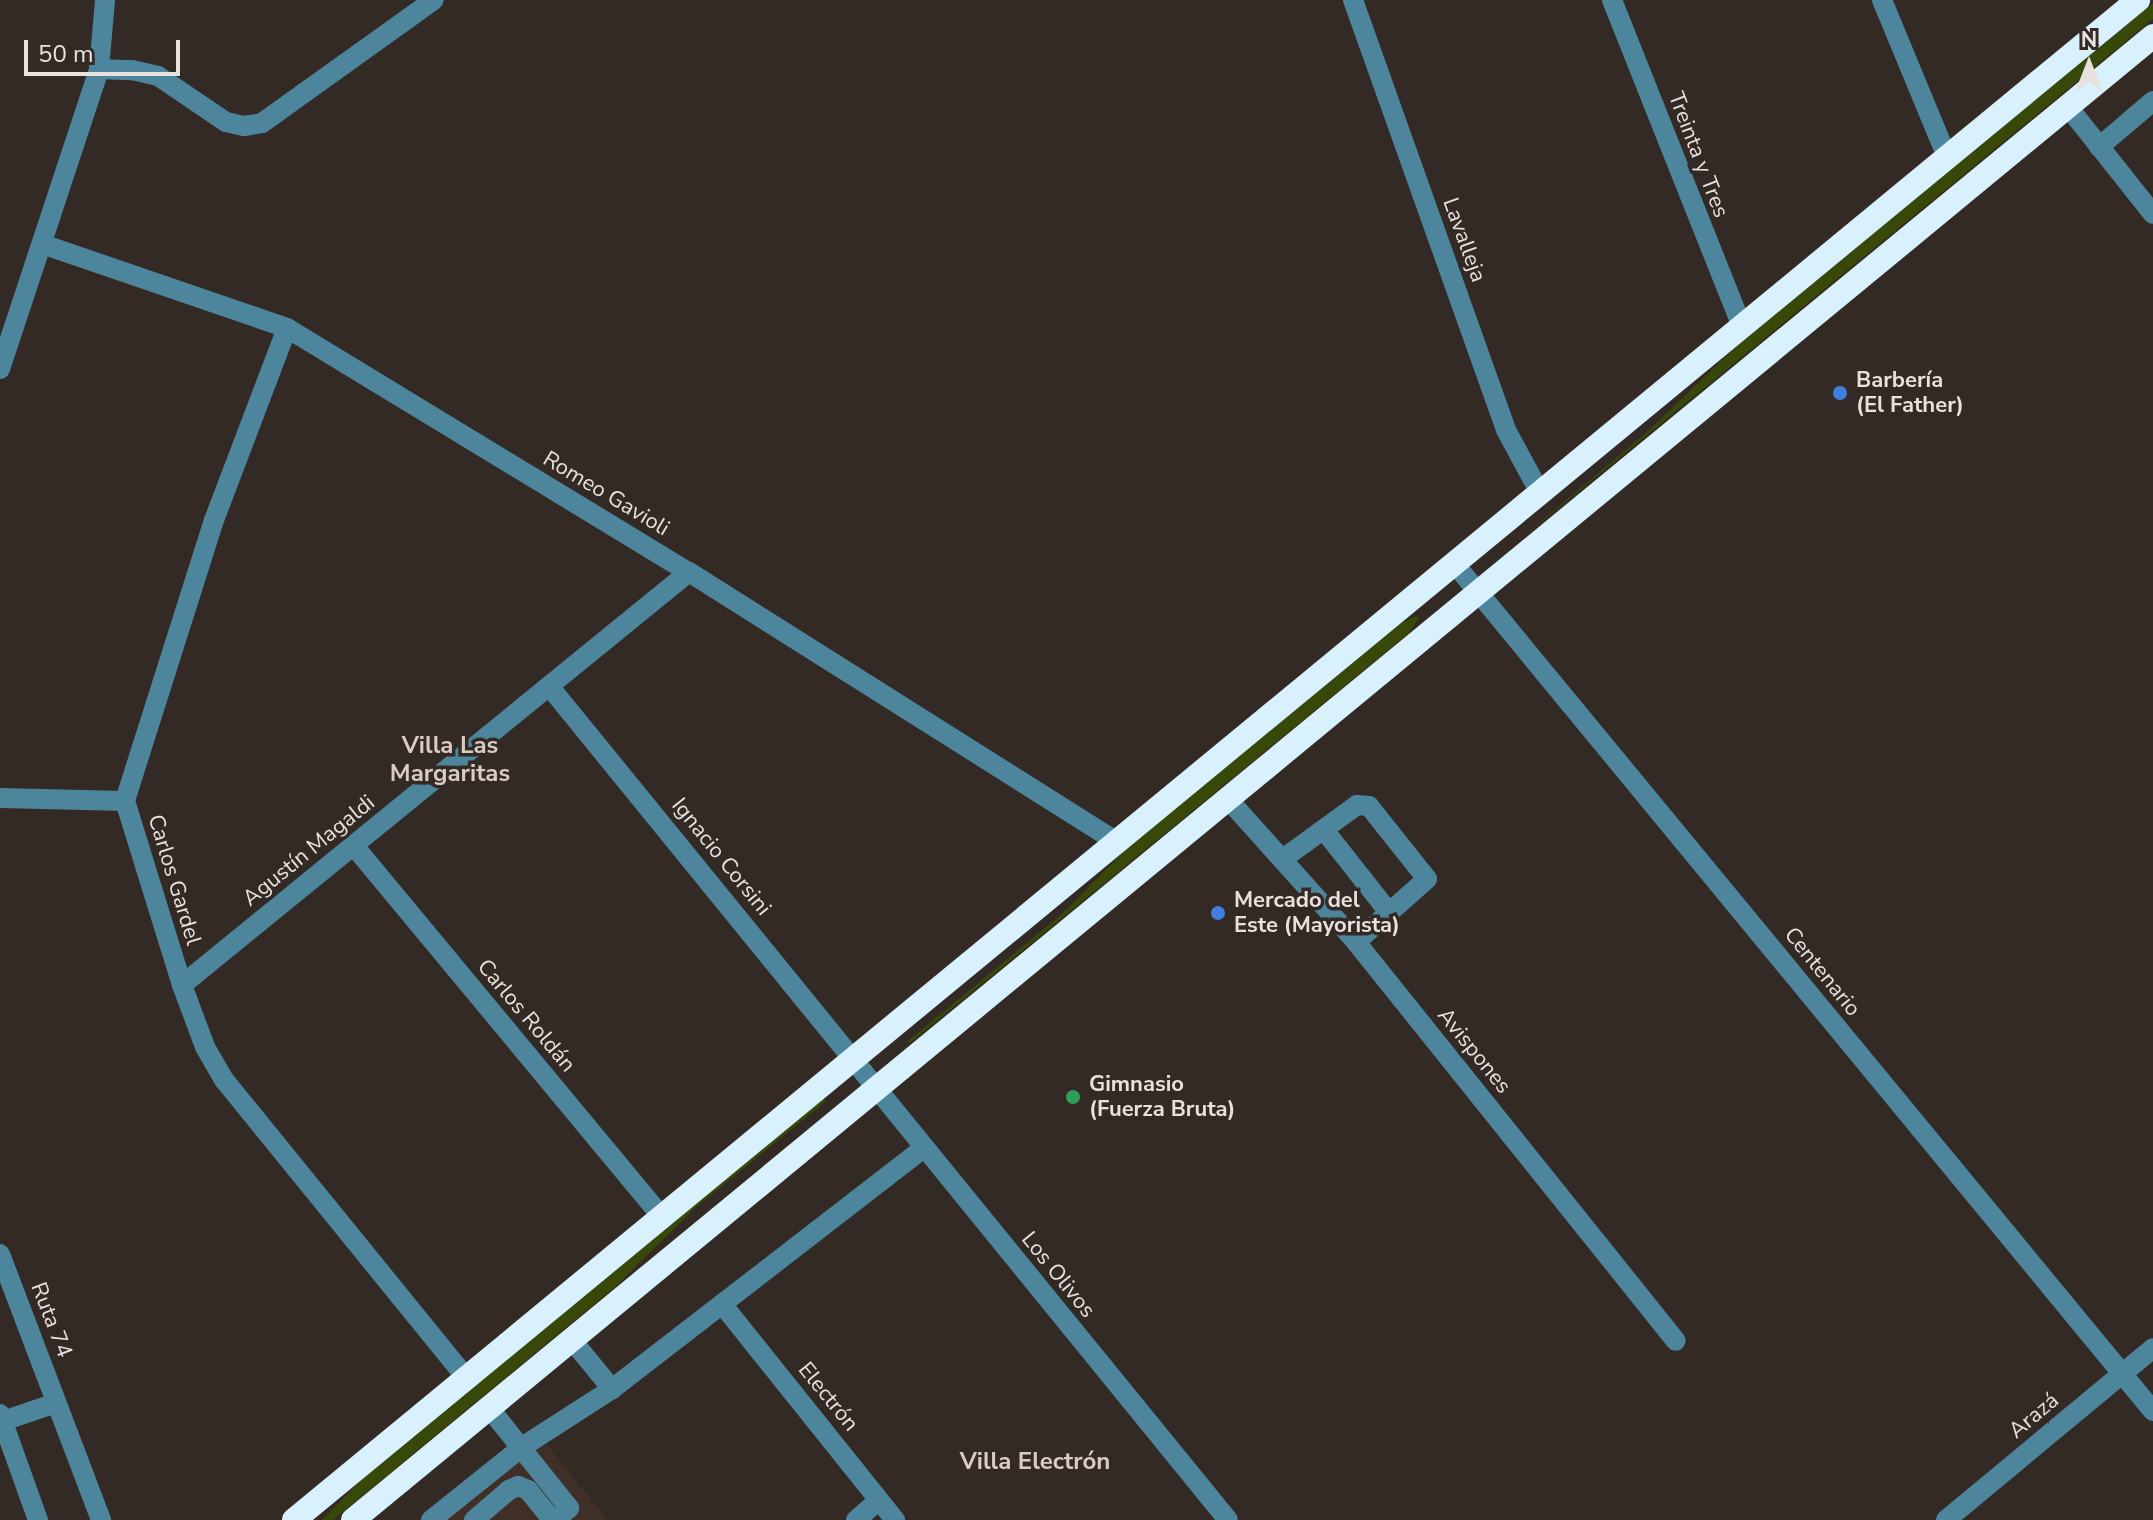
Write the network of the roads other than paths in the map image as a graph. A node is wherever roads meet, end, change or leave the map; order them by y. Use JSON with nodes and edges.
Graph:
{"nodes":[{"id":1,"x":105,"y":0,"type":"edge"},
{"id":2,"x":434,"y":0,"type":"edge"},
{"id":3,"x":1353,"y":0,"type":"edge"},
{"id":4,"x":1612,"y":0,"type":"edge"},
{"id":5,"x":1882,"y":0,"type":"edge"},
{"id":6,"x":2138,"y":0,"type":"edge"},
{"id":7,"x":2153,"y":36,"type":"edge"},
{"id":8,"x":99,"y":69,"type":"junction"},
{"id":9,"x":2153,"y":101,"type":"edge"},
{"id":10,"x":2069,"y":108,"type":"junction"},
{"id":11,"x":2099,"y":147,"type":"junction"},
{"id":12,"x":1947,"y":157,"type":"junction"},
{"id":13,"x":2153,"y":214,"type":"edge"},
{"id":14,"x":42,"y":244,"type":"junction"},
{"id":15,"x":1742,"y":326,"type":"junction"},
{"id":16,"x":287,"y":328,"type":"junction"},
{"id":17,"x":0,"y":369,"type":"edge"},
{"id":18,"x":1540,"y":493,"type":"junction"},
{"id":19,"x":1454,"y":563,"type":"junction"},
{"id":20,"x":689,"y":572,"type":"junction"},
{"id":21,"x":1478,"y":591,"type":"junction"},
{"id":22,"x":549,"y":686,"type":"junction"},
{"id":23,"x":0,"y":798,"type":"edge"},
{"id":24,"x":1227,"y":798,"type":"junction"},
{"id":25,"x":125,"y":801,"type":"junction"},
{"id":26,"x":1324,"y":830,"type":"junction"},
{"id":27,"x":1117,"y":842,"type":"junction"},
{"id":28,"x":354,"y":846,"type":"junction"},
{"id":29,"x":1284,"y":858,"type":"junction"},
{"id":30,"x":1388,"y":911,"type":"junction"},
{"id":31,"x":1356,"y":942,"type":"junction"},
{"id":32,"x":182,"y":985,"type":"junction"},
{"id":33,"x":855,"y":1058,"type":"junction"},
{"id":34,"x":875,"y":1087,"type":"junction"},
{"id":35,"x":923,"y":1149,"type":"junction"},
{"id":36,"x":661,"y":1216,"type":"junction"},
{"id":37,"x":0,"y":1254,"type":"edge"},
{"id":38,"x":722,"y":1304,"type":"junction"},
{"id":39,"x":571,"y":1339,"type":"junction"},
{"id":40,"x":1676,"y":1341,"type":"dead end"},
{"id":41,"x":2153,"y":1348,"type":"edge"},
{"id":42,"x":2122,"y":1374,"type":"junction"},
{"id":43,"x":466,"y":1378,"type":"junction"},
{"id":44,"x":612,"y":1389,"type":"junction"},
{"id":45,"x":56,"y":1403,"type":"junction"},
{"id":46,"x":490,"y":1409,"type":"junction"},
{"id":47,"x":2153,"y":1411,"type":"edge"},
{"id":48,"x":1,"y":1419,"type":"edge"},
{"id":49,"x":522,"y":1447,"type":"junction"},
{"id":50,"x":879,"y":1500,"type":"junction"},
{"id":51,"x":38,"y":1520,"type":"edge"},
{"id":52,"x":101,"y":1520,"type":"edge"},
{"id":53,"x":294,"y":1520,"type":"edge"},
{"id":54,"x":353,"y":1520,"type":"edge"},
{"id":55,"x":431,"y":1520,"type":"edge"},
{"id":56,"x":474,"y":1520,"type":"edge"},
{"id":57,"x":554,"y":1520,"type":"edge"},
{"id":58,"x":856,"y":1520,"type":"edge"},
{"id":59,"x":895,"y":1520,"type":"edge"},
{"id":60,"x":1228,"y":1520,"type":"edge"},
{"id":61,"x":1946,"y":1520,"type":"edge"}],
"edges":[{"from":1,"to":8,"type":"street"},
{"from":2,"to":8,"type":"street"},
{"from":3,"to":18,"type":"street","name":"Lavalleja"},
{"from":4,"to":15,"type":"street","name":"Treinta y Tres"},
{"from":5,"to":12,"type":"street"},
{"from":6,"to":12,"type":"highway"},
{"from":7,"to":10,"type":"highway"},
{"from":8,"to":14,"type":"street"},
{"from":9,"to":11,"type":"street"},
{"from":10,"to":11,"type":"street"},
{"from":10,"to":21,"type":"highway"},
{"from":11,"to":13,"type":"street"},
{"from":12,"to":15,"type":"highway"},
{"from":14,"to":16,"type":"street","name":"Romeo Gavioli"},
{"from":14,"to":17,"type":"street"},
{"from":15,"to":18,"type":"highway"},
{"from":16,"to":20,"type":"street","name":"Romeo Gavioli"},
{"from":16,"to":25,"type":"street","name":"Carlos Gardel"},
{"from":18,"to":19,"type":"highway"},
{"from":19,"to":21,"type":"street","name":"Centenario"},
{"from":19,"to":27,"type":"highway"},
{"from":20,"to":22,"type":"street","name":"Agustín Magaldi"},
{"from":20,"to":27,"type":"street","name":"Romeo Gavioli"},
{"from":21,"to":24,"type":"highway"},
{"from":21,"to":42,"type":"street","name":"Centenario"},
{"from":22,"to":28,"type":"street","name":"Agustín Magaldi"},
{"from":22,"to":33,"type":"street","name":"Ignacio Corsini"},
{"from":23,"to":25,"type":"street"},
{"from":24,"to":29,"type":"street","name":"Avispones"},
{"from":24,"to":34,"type":"highway"},
{"from":25,"to":32,"type":"street","name":"Carlos Gardel"},
{"from":26,"to":29,"type":"street"},
{"from":26,"to":30,"type":"street"},
{"from":26,"to":30,"type":"street"},
{"from":27,"to":33,"type":"highway"},
{"from":28,"to":32,"type":"street","name":"Agustín Magaldi"},
{"from":28,"to":36,"type":"street","name":"Carlos Roldán"},
{"from":29,"to":31,"type":"street","name":"Avispones"},
{"from":30,"to":31,"type":"street"},
{"from":31,"to":40,"type":"street","name":"Avispones"},
{"from":32,"to":43,"type":"street","name":"Carlos Gardel"},
{"from":33,"to":34,"type":"street","name":"Los Olivos"},
{"from":33,"to":36,"type":"highway"},
{"from":34,"to":35,"type":"street","name":"Los Olivos"},
{"from":34,"to":39,"type":"highway"},
{"from":35,"to":38,"type":"street"},
{"from":35,"to":60,"type":"street","name":"Los Olivos"},
{"from":36,"to":43,"type":"highway"},
{"from":37,"to":45,"type":"street","name":"Ruta 74"},
{"from":38,"to":44,"type":"street"},
{"from":38,"to":50,"type":"street","name":"Electrón"},
{"from":39,"to":44,"type":"street"},
{"from":39,"to":46,"type":"highway"},
{"from":41,"to":42,"type":"street","name":"Arazá"},
{"from":42,"to":47,"type":"street","name":"Centenario"},
{"from":42,"to":61,"type":"street","name":"Arazá"},
{"from":43,"to":53,"type":"highway"},
{"from":44,"to":49,"type":"street"},
{"from":45,"to":48,"type":"street"},
{"from":45,"to":52,"type":"street","name":"Ruta 74"},
{"from":46,"to":49,"type":"street"},
{"from":46,"to":54,"type":"highway"},
{"from":48,"to":51,"type":"street"},
{"from":49,"to":55,"type":"street"},
{"from":49,"to":57,"type":"street"},
{"from":50,"to":58,"type":"street"},
{"from":50,"to":59,"type":"street","name":"Electrón"},
{"from":56,"to":57,"type":"street"}]}
